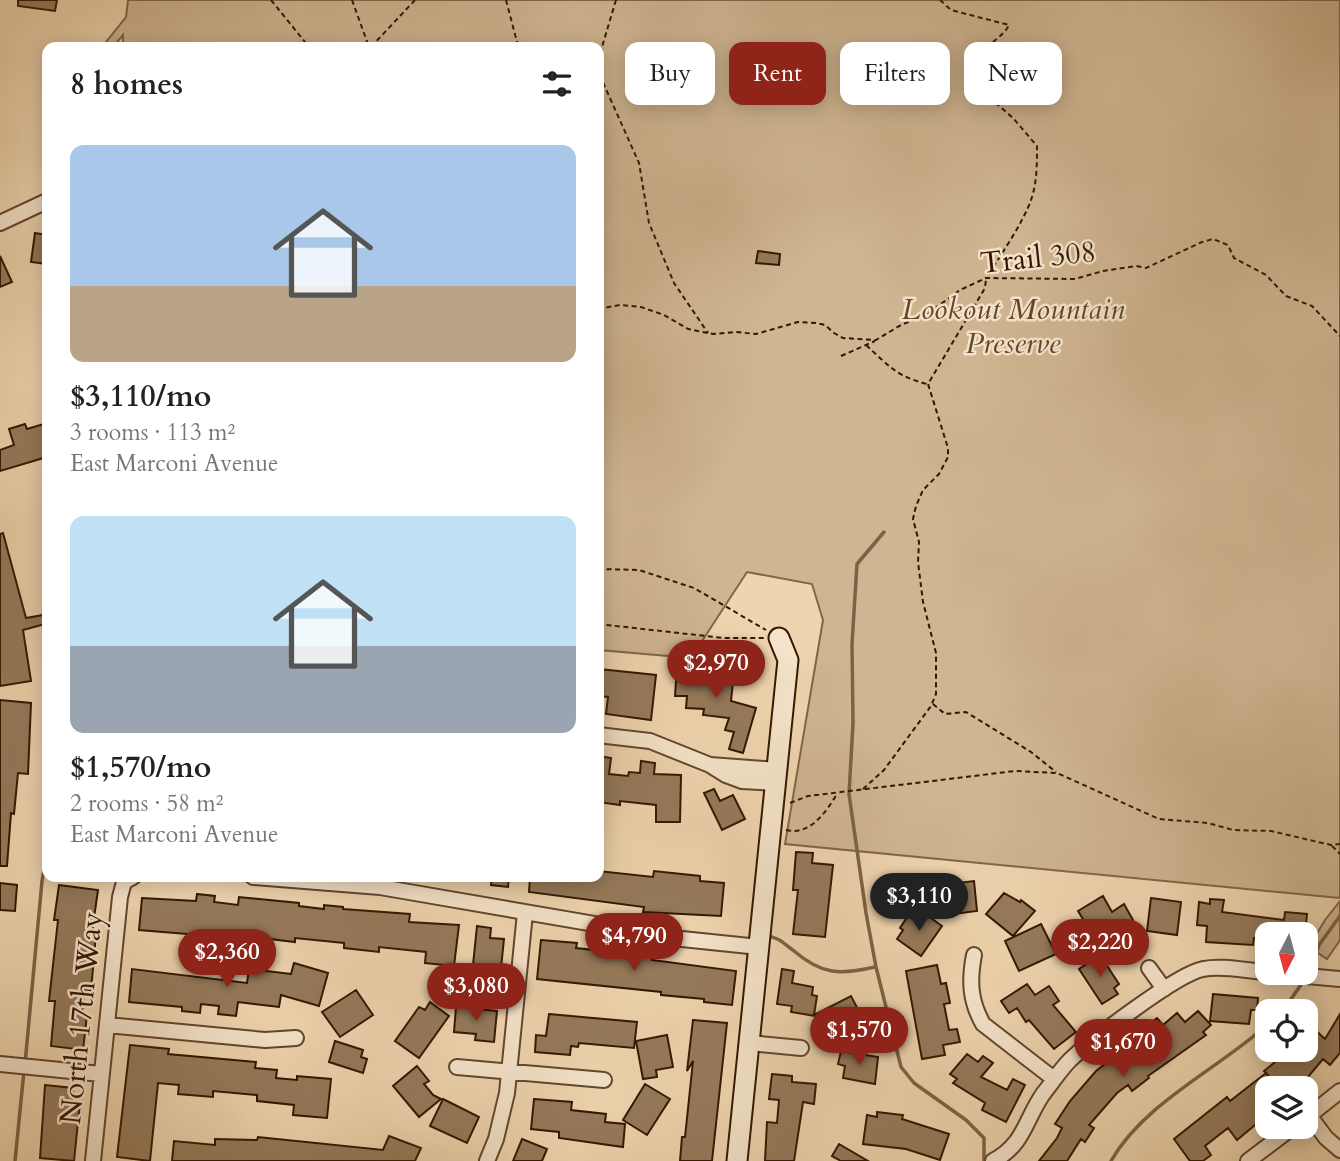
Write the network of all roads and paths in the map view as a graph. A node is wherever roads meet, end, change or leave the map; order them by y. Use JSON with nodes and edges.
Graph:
{"nodes":[{"id":1,"x":271,"y":0,"type":"edge"},
{"id":2,"x":352,"y":0,"type":"edge"},
{"id":3,"x":415,"y":0,"type":"edge"},
{"id":4,"x":506,"y":0,"type":"edge"},
{"id":5,"x":616,"y":0,"type":"edge"},
{"id":6,"x":940,"y":0,"type":"edge"},
{"id":7,"x":305,"y":42,"type":"edge"},
{"id":8,"x":368,"y":42,"type":"edge"},
{"id":9,"x":375,"y":42,"type":"edge"},
{"id":10,"x":517,"y":42,"type":"edge"},
{"id":11,"x":603,"y":42,"type":"edge"},
{"id":12,"x":604,"y":85,"type":"edge"},
{"id":13,"x":42,"y":203,"type":"edge"},
{"id":14,"x":0,"y":223,"type":"edge"},
{"id":15,"x":986,"y":278,"type":"junction"},
{"id":16,"x":604,"y":308,"type":"edge"},
{"id":17,"x":709,"y":333,"type":"junction"},
{"id":18,"x":1340,"y":336,"type":"edge"},
{"id":19,"x":876,"y":340,"type":"junction"},
{"id":20,"x":866,"y":345,"type":"junction"},
{"id":21,"x":841,"y":356,"type":"dead end"},
{"id":22,"x":928,"y":384,"type":"junction"},
{"id":23,"x":604,"y":569,"type":"edge"},
{"id":24,"x":604,"y":625,"type":"edge"},
{"id":25,"x":779,"y":638,"type":"junction"},
{"id":26,"x":932,"y":703,"type":"junction"},
{"id":27,"x":604,"y":736,"type":"edge"},
{"id":28,"x":1057,"y":772,"type":"junction"},
{"id":29,"x":769,"y":781,"type":"junction"},
{"id":30,"x":861,"y":790,"type":"junction"},
{"id":31,"x":837,"y":794,"type":"junction"},
{"id":32,"x":771,"y":826,"type":"junction"},
{"id":33,"x":1340,"y":844,"type":"edge"},
{"id":34,"x":1331,"y":845,"type":"junction"},
{"id":35,"x":1340,"y":854,"type":"edge"},
{"id":36,"x":128,"y":882,"type":"edge"},
{"id":37,"x":339,"y":882,"type":"edge"},
{"id":38,"x":525,"y":913,"type":"junction"},
{"id":39,"x":759,"y":947,"type":"junction"},
{"id":40,"x":974,"y":956,"type":"dead end"},
{"id":41,"x":1149,"y":968,"type":"dead end"},
{"id":42,"x":1255,"y":971,"type":"edge"},
{"id":43,"x":1318,"y":977,"type":"edge"},
{"id":44,"x":1340,"y":979,"type":"edge"},
{"id":45,"x":1164,"y":989,"type":"junction"},
{"id":46,"x":107,"y":1025,"type":"junction"},
{"id":47,"x":296,"y":1038,"type":"dead end"},
{"id":48,"x":750,"y":1043,"type":"junction"},
{"id":49,"x":802,"y":1048,"type":"dead end"},
{"id":50,"x":0,"y":1063,"type":"edge"},
{"id":51,"x":457,"y":1067,"type":"dead end"},
{"id":52,"x":509,"y":1072,"type":"junction"},
{"id":53,"x":101,"y":1074,"type":"junction"},
{"id":54,"x":1054,"y":1079,"type":"junction"},
{"id":55,"x":604,"y":1080,"type":"dead end"},
{"id":56,"x":1340,"y":1091,"type":"edge"},
{"id":57,"x":1318,"y":1108,"type":"edge"},
{"id":58,"x":1318,"y":1128,"type":"edge"},
{"id":59,"x":1277,"y":1139,"type":"edge"},
{"id":60,"x":1340,"y":1150,"type":"edge"},
{"id":61,"x":93,"y":1161,"type":"edge"},
{"id":62,"x":487,"y":1161,"type":"edge"},
{"id":63,"x":737,"y":1161,"type":"edge"},
{"id":64,"x":993,"y":1161,"type":"edge"},
{"id":65,"x":1248,"y":1161,"type":"edge"}],
"edges":[{"from":1,"to":7,"type":"path"},
{"from":2,"to":8,"type":"path"},
{"from":3,"to":9,"type":"path"},
{"from":4,"to":10,"type":"path"},
{"from":5,"to":11,"type":"path"},
{"from":6,"to":15,"type":"path"},
{"from":12,"to":17,"type":"path"},
{"from":13,"to":14,"type":"street"},
{"from":15,"to":18,"type":"path","name":"Trail 308"},
{"from":15,"to":19,"type":"path","name":"Trail 308"},
{"from":15,"to":22,"type":"path"},
{"from":16,"to":17,"type":"path"},
{"from":17,"to":19,"type":"path"},
{"from":19,"to":20,"type":"path","name":"Trail 308"},
{"from":20,"to":21,"type":"path","name":"Trail 308"},
{"from":20,"to":22,"type":"path"},
{"from":22,"to":26,"type":"path"},
{"from":23,"to":25,"type":"path"},
{"from":24,"to":25,"type":"path"},
{"from":25,"to":29,"type":"street"},
{"from":26,"to":28,"type":"path"},
{"from":26,"to":30,"type":"path"},
{"from":27,"to":29,"type":"street"},
{"from":28,"to":30,"type":"path"},
{"from":28,"to":34,"type":"path"},
{"from":29,"to":31,"type":"path"},
{"from":29,"to":32,"type":"street"},
{"from":30,"to":31,"type":"path"},
{"from":31,"to":32,"type":"path"},
{"from":32,"to":39,"type":"street"},
{"from":33,"to":34,"type":"path"},
{"from":34,"to":35,"type":"path"},
{"from":36,"to":46,"type":"street","name":"North 17th Way"},
{"from":37,"to":38,"type":"street"},
{"from":38,"to":39,"type":"street"},
{"from":38,"to":52,"type":"street"},
{"from":39,"to":48,"type":"street"},
{"from":40,"to":54,"type":"street"},
{"from":41,"to":45,"type":"street"},
{"from":42,"to":45,"type":"street"},
{"from":43,"to":44,"type":"street"},
{"from":45,"to":54,"type":"street"},
{"from":46,"to":47,"type":"street"},
{"from":46,"to":53,"type":"street","name":"North 17th Way"},
{"from":48,"to":49,"type":"street"},
{"from":48,"to":63,"type":"street"},
{"from":50,"to":53,"type":"street"},
{"from":51,"to":52,"type":"street"},
{"from":52,"to":55,"type":"street"},
{"from":52,"to":62,"type":"street"},
{"from":53,"to":61,"type":"street","name":"North 17th Way"},
{"from":54,"to":64,"type":"street"},
{"from":56,"to":57,"type":"street"},
{"from":58,"to":60,"type":"street"},
{"from":59,"to":65,"type":"street"}]}
